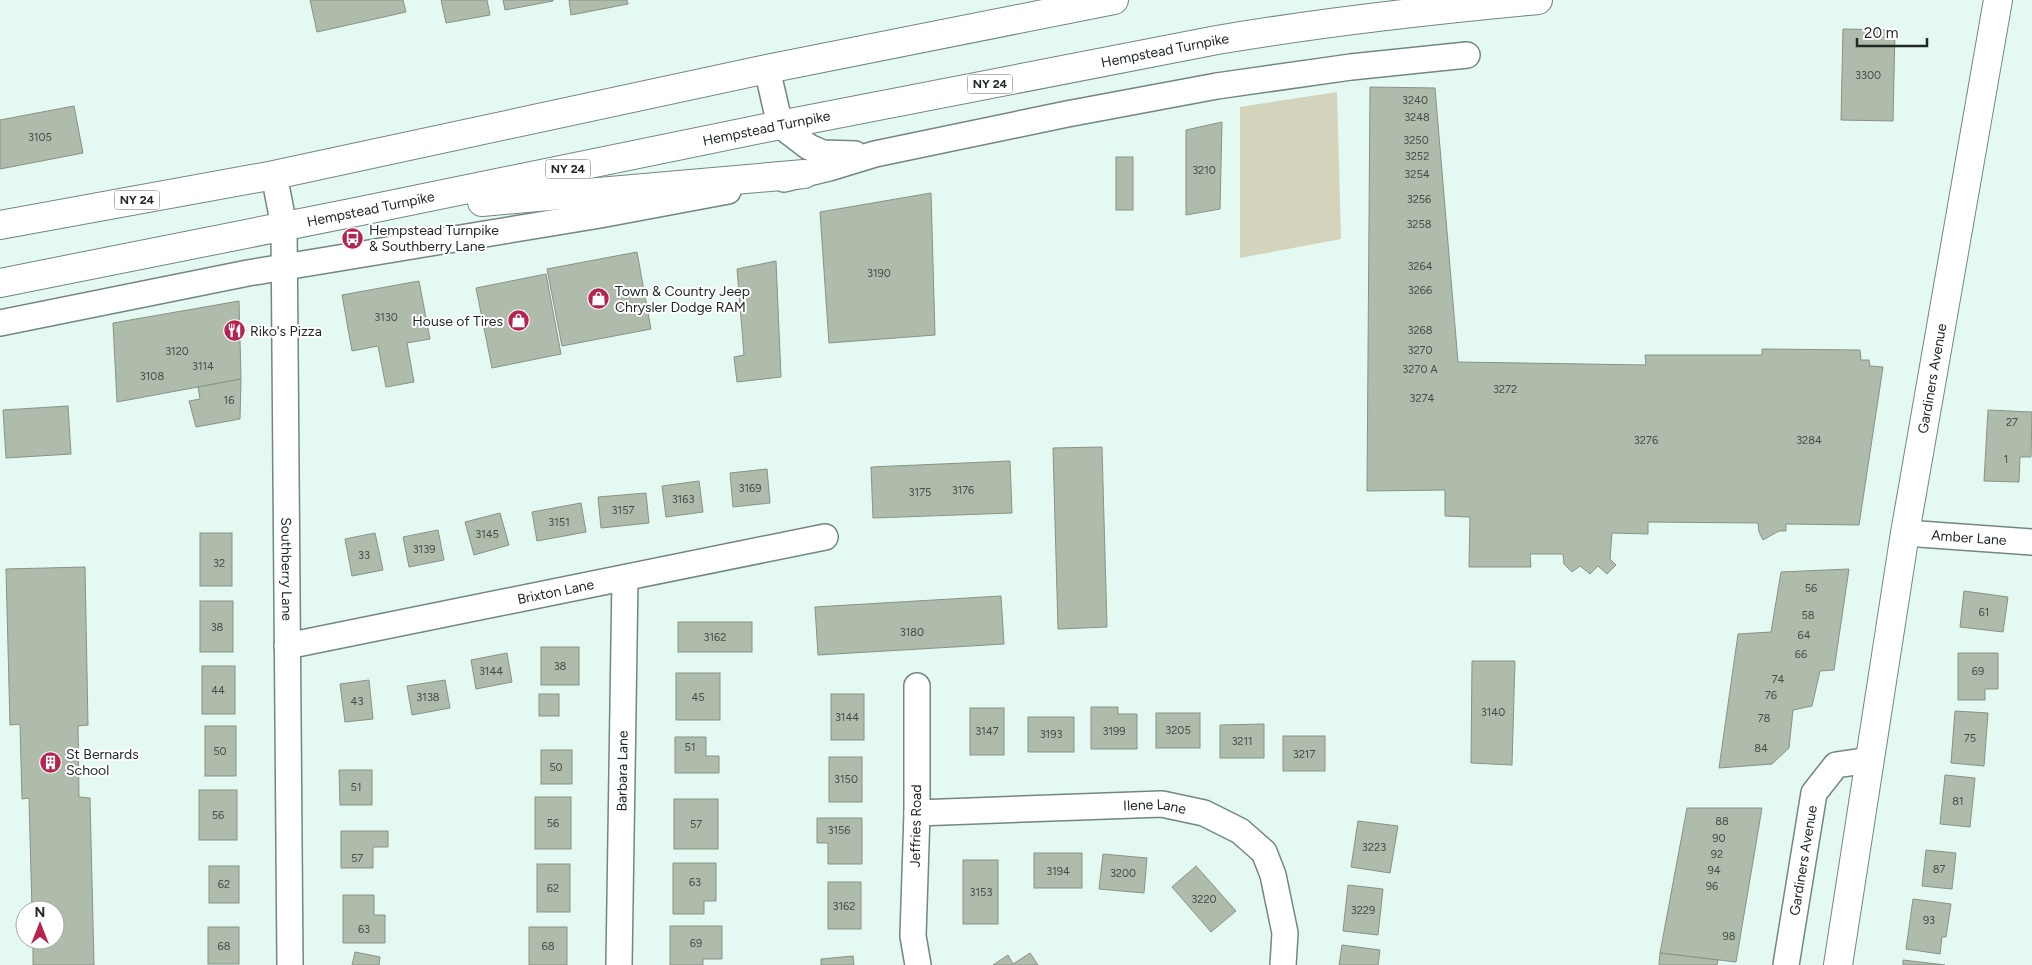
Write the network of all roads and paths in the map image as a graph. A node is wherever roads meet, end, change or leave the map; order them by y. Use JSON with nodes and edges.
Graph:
{"nodes":[{"id":1,"x":1114,"y":0,"type":"edge"},
{"id":2,"x":1538,"y":0,"type":"edge"},
{"id":3,"x":1998,"y":0,"type":"edge"},
{"id":4,"x":1467,"y":55,"type":"dead end"},
{"id":5,"x":767,"y":69,"type":"junction"},
{"id":6,"x":780,"y":125,"type":"junction"},
{"id":7,"x":875,"y":154,"type":"junction"},
{"id":8,"x":274,"y":174,"type":"junction"},
{"id":9,"x":804,"y":174,"type":"junction"},
{"id":10,"x":356,"y":212,"type":"junction"},
{"id":11,"x":0,"y":225,"type":"edge"},
{"id":12,"x":284,"y":226,"type":"junction"},
{"id":13,"x":284,"y":267,"type":"junction"},
{"id":14,"x":0,"y":283,"type":"edge"},
{"id":15,"x":0,"y":323,"type":"edge"},
{"id":16,"x":1905,"y":533,"type":"junction"},
{"id":17,"x":825,"y":537,"type":"dead end"},
{"id":18,"x":2032,"y":542,"type":"edge"},
{"id":19,"x":625,"y":578,"type":"junction"},
{"id":20,"x":287,"y":646,"type":"junction"},
{"id":21,"x":917,"y":686,"type":"dead end"},
{"id":22,"x":1870,"y":760,"type":"junction"},
{"id":23,"x":917,"y":813,"type":"junction"},
{"id":24,"x":290,"y":965,"type":"edge"},
{"id":25,"x":619,"y":965,"type":"edge"},
{"id":26,"x":918,"y":965,"type":"edge"},
{"id":27,"x":1283,"y":965,"type":"edge"},
{"id":28,"x":1786,"y":965,"type":"edge"},
{"id":29,"x":1838,"y":965,"type":"edge"}],
"edges":[{"from":1,"to":5,"type":"main road","number":"NY 24"},
{"from":2,"to":6,"type":"main road","name":"Hempstead Turnpike","number":"NY 24"},
{"from":3,"to":16,"type":"main road","name":"Gardiners Avenue"},
{"from":4,"to":7,"type":"street"},
{"from":5,"to":6,"type":"street"},
{"from":5,"to":8,"type":"main road","number":"NY 24"},
{"from":6,"to":7,"type":"street"},
{"from":6,"to":10,"type":"main road","name":"Hempstead Turnpike","number":"NY 24"},
{"from":7,"to":9,"type":"street"},
{"from":8,"to":11,"type":"main road","number":"NY 24"},
{"from":8,"to":12,"type":"street","name":"Southberry Lane"},
{"from":9,"to":10,"type":"main road"},
{"from":9,"to":13,"type":"street"},
{"from":10,"to":12,"type":"main road","name":"Hempstead Turnpike","number":"NY 24"},
{"from":12,"to":13,"type":"street","name":"Southberry Lane"},
{"from":12,"to":14,"type":"main road","name":"Hempstead Turnpike","number":"NY 24"},
{"from":13,"to":15,"type":"street"},
{"from":13,"to":20,"type":"street","name":"Southberry Lane"},
{"from":16,"to":18,"type":"street","name":"Amber Lane"},
{"from":16,"to":22,"type":"main road","name":"Gardiners Avenue"},
{"from":17,"to":19,"type":"street","name":"Brixton Lane"},
{"from":19,"to":20,"type":"street","name":"Brixton Lane"},
{"from":19,"to":25,"type":"street","name":"Barbara Lane"},
{"from":20,"to":24,"type":"street","name":"Southberry Lane"},
{"from":21,"to":23,"type":"street","name":"Jeffries Road"},
{"from":22,"to":28,"type":"street","name":"Gardiners Avenue"},
{"from":22,"to":29,"type":"main road","name":"Gardiners Avenue"},
{"from":23,"to":26,"type":"street","name":"Jeffries Road"},
{"from":23,"to":27,"type":"street","name":"Ilene Lane"}]}
